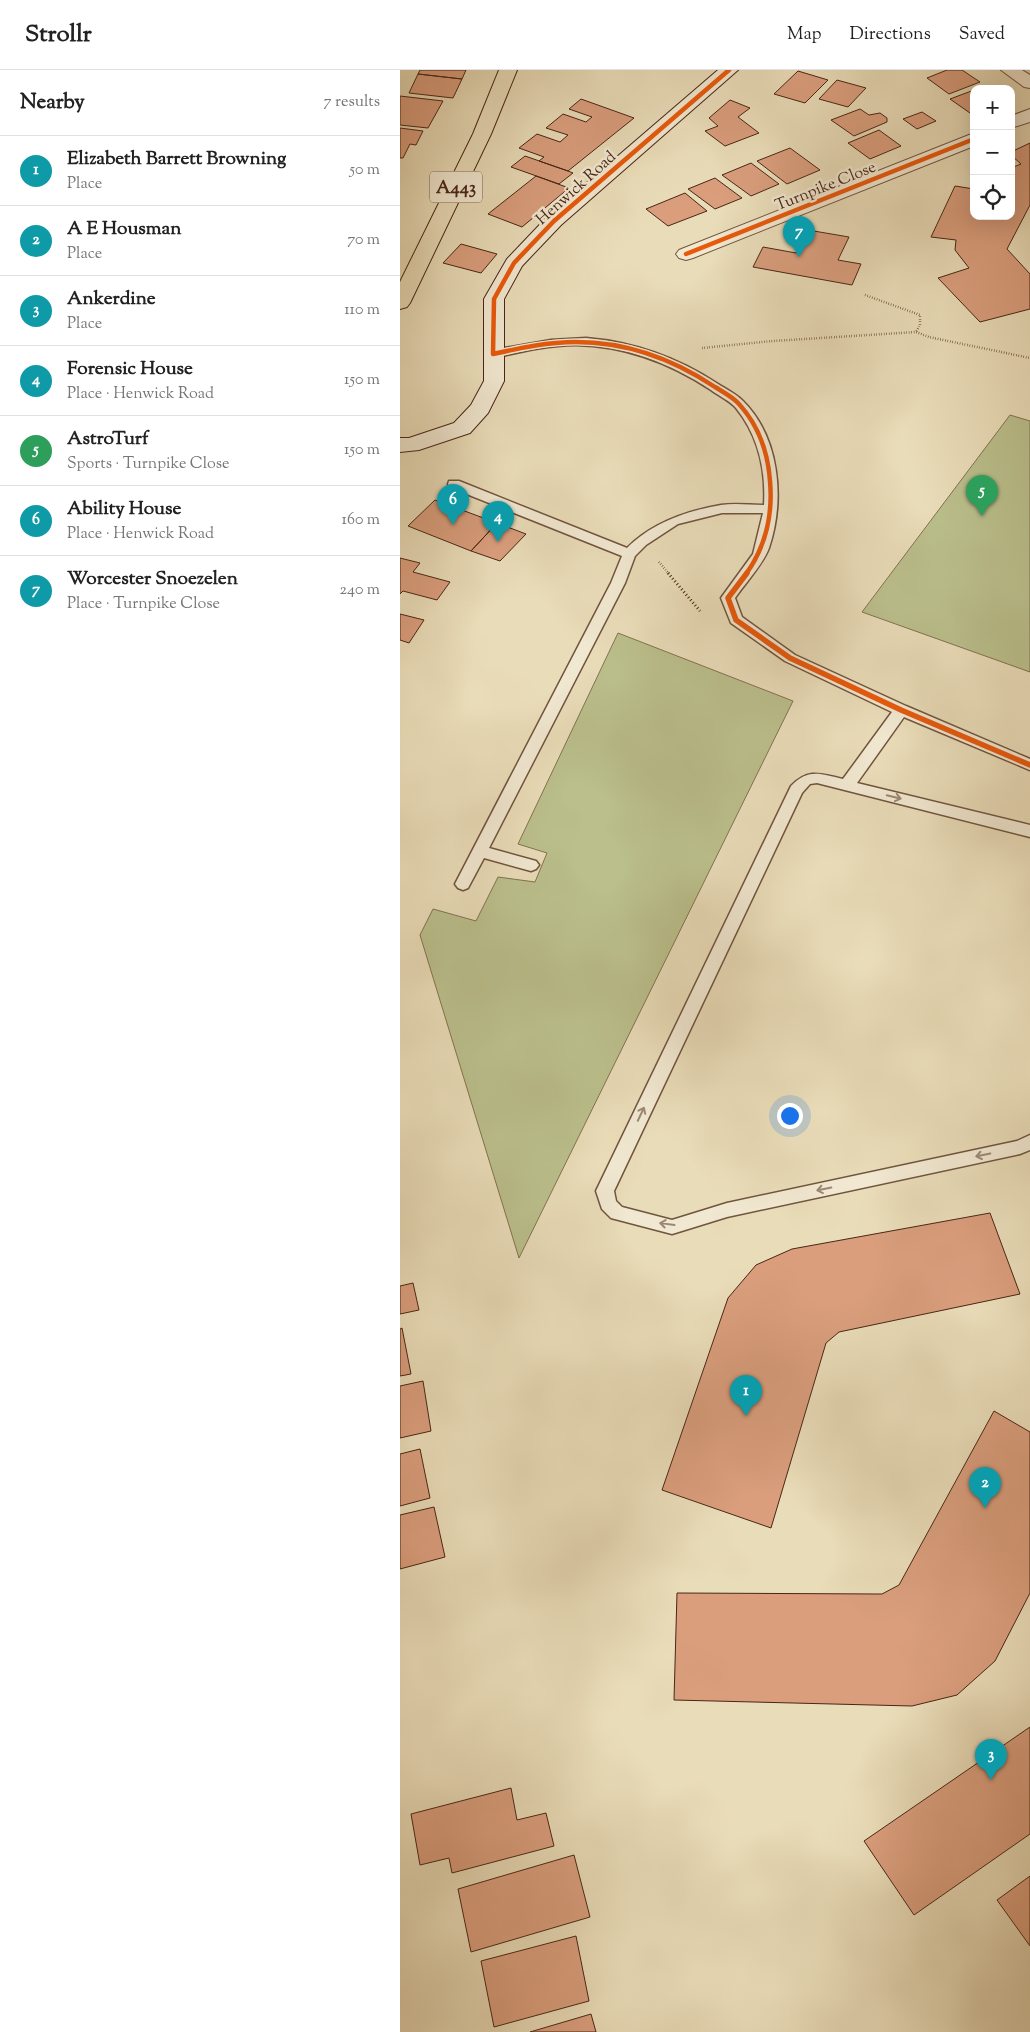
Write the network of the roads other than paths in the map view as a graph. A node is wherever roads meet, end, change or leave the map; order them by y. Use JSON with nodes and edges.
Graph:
{"nodes":[{"id":1,"x":508,"y":70,"type":"edge"},
{"id":2,"x":729,"y":70,"type":"edge"},
{"id":3,"x":1010,"y":70,"type":"edge"},
{"id":4,"x":1030,"y":83,"type":"edge"},
{"id":5,"x":1030,"y":115,"type":"edge"},
{"id":6,"x":1015,"y":121,"type":"edge"},
{"id":7,"x":970,"y":141,"type":"edge"},
{"id":8,"x":686,"y":254,"type":"dead end"},
{"id":9,"x":400,"y":302,"type":"edge"},
{"id":10,"x":493,"y":354,"type":"junction"},
{"id":11,"x":400,"y":445,"type":"edge"},
{"id":12,"x":454,"y":484,"type":"dead end"},
{"id":13,"x":771,"y":509,"type":"junction"},
{"id":14,"x":629,"y":554,"type":"junction"},
{"id":15,"x":901,"y":710,"type":"junction"},
{"id":16,"x":1030,"y":765,"type":"edge"},
{"id":17,"x":846,"y":785,"type":"junction"},
{"id":18,"x":1030,"y":831,"type":"edge"},
{"id":19,"x":481,"y":851,"type":"junction"},
{"id":20,"x":531,"y":865,"type":"dead end"},
{"id":21,"x":463,"y":884,"type":"dead end"},
{"id":22,"x":1030,"y":1142,"type":"edge"}],
"edges":[{"from":1,"to":9,"type":"main road","number":"A443"},
{"from":2,"to":10,"type":"main road","name":"Henwick Road"},
{"from":3,"to":4,"type":"main road"},
{"from":5,"to":6,"type":"main road"},
{"from":7,"to":8,"type":"main road","name":"Turnpike Close"},
{"from":10,"to":11,"type":"main road","name":"Henwick Road"},
{"from":10,"to":13,"type":"lane"},
{"from":12,"to":14,"type":"lane"},
{"from":13,"to":14,"type":"lane"},
{"from":13,"to":15,"type":"lane"},
{"from":14,"to":19,"type":"lane"},
{"from":15,"to":16,"type":"lane"},
{"from":15,"to":17,"type":"lane"},
{"from":17,"to":18,"type":"lane","one_way":true},
{"from":22,"to":17,"type":"lane","one_way":true},
{"from":19,"to":20,"type":"lane"},
{"from":19,"to":21,"type":"lane"}]}
